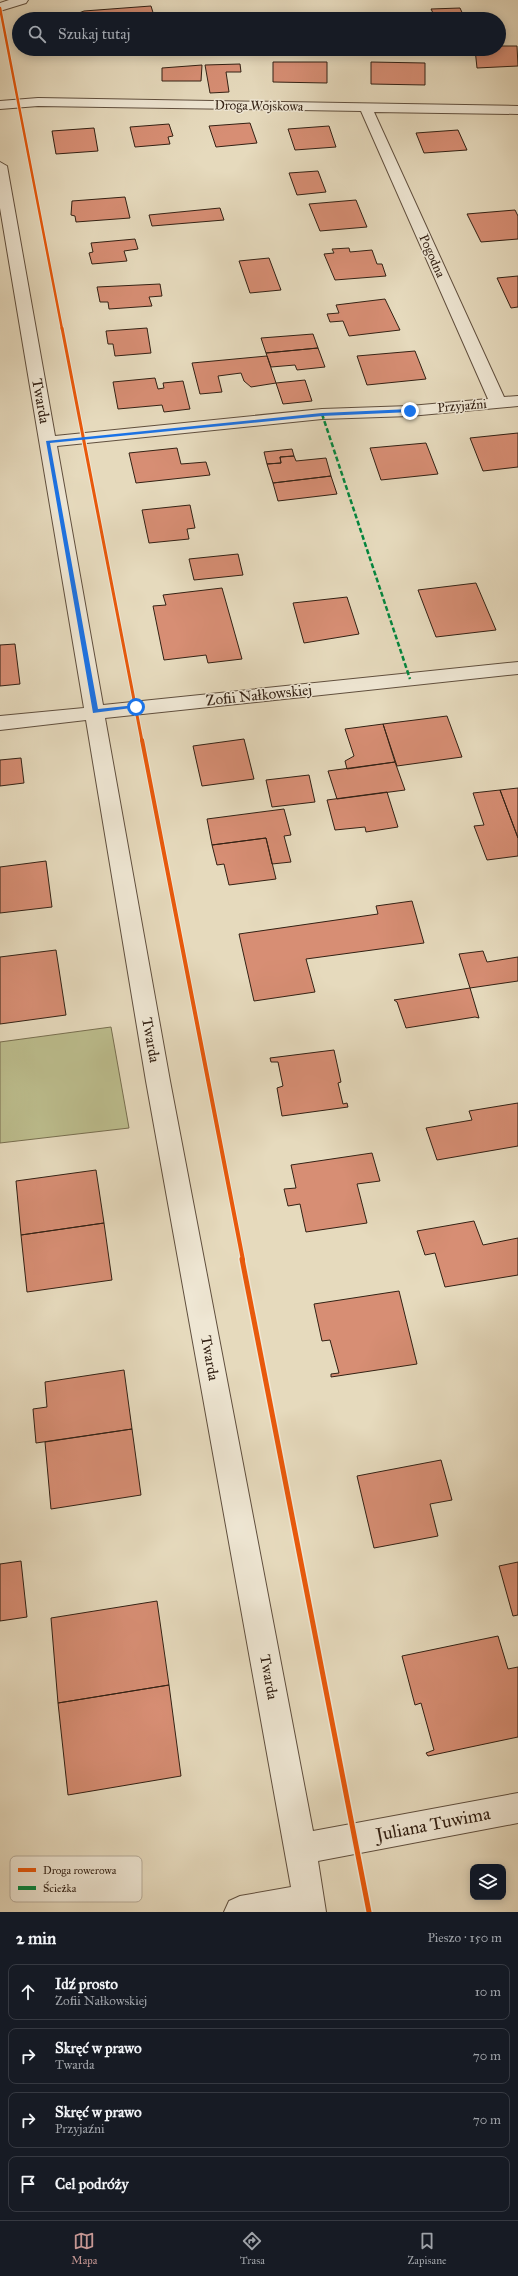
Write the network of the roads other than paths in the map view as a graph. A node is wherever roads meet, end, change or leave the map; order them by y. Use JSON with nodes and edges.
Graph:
{"nodes":[{"id":1,"x":22,"y":0,"type":"edge"},
{"id":2,"x":0,"y":7,"type":"edge"},
{"id":3,"x":0,"y":105,"type":"edge"},
{"id":4,"x":366,"y":108,"type":"junction"},
{"id":5,"x":518,"y":110,"type":"edge"},
{"id":6,"x":0,"y":166,"type":"edge"},
{"id":7,"x":5,"y":229,"type":"edge"},
{"id":8,"x":518,"y":401,"type":"edge"},
{"id":9,"x":498,"y":403,"type":"junction"},
{"id":10,"x":48,"y":442,"type":"junction"},
{"id":11,"x":518,"y":668,"type":"edge"},
{"id":12,"x":95,"y":712,"type":"junction"},
{"id":13,"x":0,"y":723,"type":"edge"},
{"id":14,"x":518,"y":1808,"type":"edge"},
{"id":15,"x":301,"y":1849,"type":"junction"},
{"id":16,"x":309,"y":1906,"type":"edge"},
{"id":17,"x":240,"y":1912,"type":"edge"}],
"edges":[{"from":1,"to":2,"type":"street"},
{"from":3,"to":4,"type":"street","name":"Droga Wojskowa"},
{"from":4,"to":5,"type":"street","name":"Droga Wojskowa"},
{"from":4,"to":9,"type":"street","name":"Pogodna"},
{"from":6,"to":7,"type":"street","name":"Twarda"},
{"from":7,"to":10,"type":"street","name":"Twarda"},
{"from":8,"to":9,"type":"street","name":"Przyjaźni"},
{"from":9,"to":10,"type":"street","name":"Przyjaźni"},
{"from":10,"to":12,"type":"street","name":"Twarda"},
{"from":11,"to":12,"type":"street","name":"Zofii Nałkowskiej"},
{"from":12,"to":13,"type":"street","name":"Zofii Nałkowskiej"},
{"from":12,"to":15,"type":"street","name":"Twarda"},
{"from":14,"to":15,"type":"street","name":"Juliana Tuwima"},
{"from":15,"to":16,"type":"street","name":"Twarda"},
{"from":16,"to":17,"type":"street"}]}
